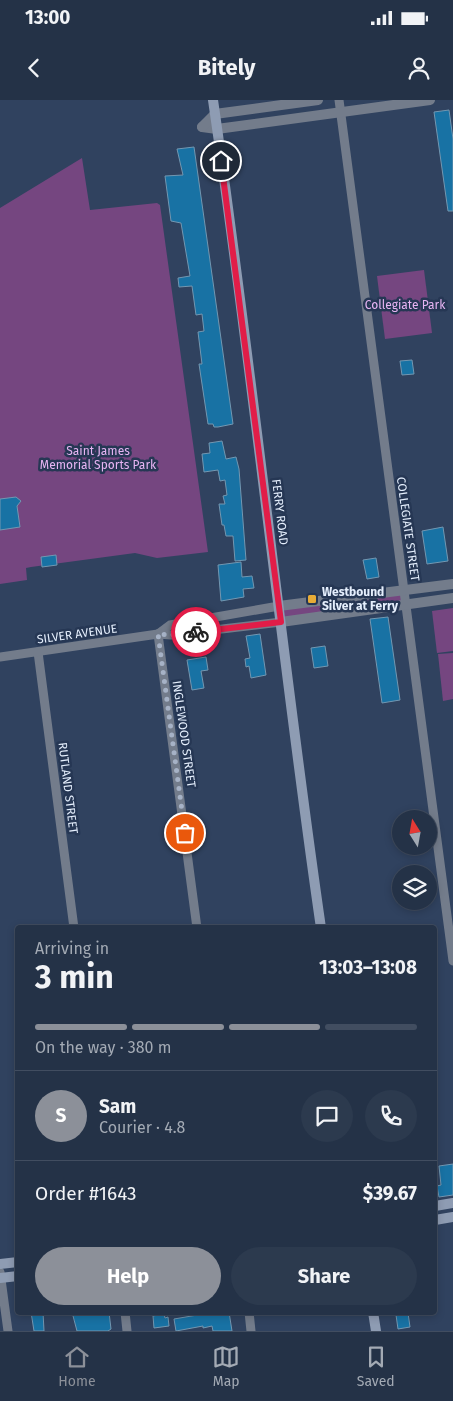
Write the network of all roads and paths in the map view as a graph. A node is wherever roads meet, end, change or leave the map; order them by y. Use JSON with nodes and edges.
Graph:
{"nodes":[{"id":1,"x":213,"y":100,"type":"edge"},
{"id":2,"x":318,"y":100,"type":"edge"},
{"id":3,"x":339,"y":100,"type":"edge"},
{"id":4,"x":430,"y":100,"type":"edge"},
{"id":5,"x":340,"y":112,"type":"junction"},
{"id":6,"x":215,"y":114,"type":"junction"},
{"id":7,"x":217,"y":129,"type":"junction"},
{"id":8,"x":453,"y":584,"type":"edge"},
{"id":9,"x":404,"y":590,"type":"junction"},
{"id":10,"x":453,"y":598,"type":"edge"},
{"id":11,"x":406,"y":604,"type":"junction"},
{"id":12,"x":279,"y":606,"type":"junction"},
{"id":13,"x":281,"y":622,"type":"junction"},
{"id":14,"x":158,"y":634,"type":"junction"},
{"id":15,"x":38,"y":652,"type":"junction"},
{"id":16,"x":0,"y":657,"type":"edge"},
{"id":17,"x":74,"y":925,"type":"edge"},
{"id":18,"x":197,"y":925,"type":"edge"},
{"id":19,"x":321,"y":925,"type":"edge"},
{"id":20,"x":453,"y":961,"type":"edge"},
{"id":21,"x":453,"y":1203,"type":"edge"},
{"id":22,"x":437,"y":1206,"type":"edge"},
{"id":23,"x":453,"y":1217,"type":"edge"},
{"id":24,"x":437,"y":1220,"type":"edge"},
{"id":25,"x":15,"y":1262,"type":"edge"},
{"id":26,"x":0,"y":1264,"type":"edge"},
{"id":27,"x":0,"y":1276,"type":"edge"},
{"id":28,"x":15,"y":1276,"type":"edge"},
{"id":29,"x":125,"y":1315,"type":"edge"},
{"id":30,"x":249,"y":1315,"type":"edge"},
{"id":31,"x":373,"y":1315,"type":"edge"},
{"id":32,"x":8,"y":1331,"type":"edge"},
{"id":33,"x":127,"y":1331,"type":"edge"},
{"id":34,"x":251,"y":1331,"type":"edge"},
{"id":35,"x":376,"y":1331,"type":"edge"}],
"edges":[{"from":1,"to":6,"type":"main road","name":"FERRY ROAD"},
{"from":2,"to":6,"type":"street"},
{"from":3,"to":5,"type":"street","name":"COLLEGIATE STREET"},
{"from":4,"to":5,"type":"street"},
{"from":5,"to":7,"type":"street"},
{"from":5,"to":9,"type":"street","name":"COLLEGIATE STREET"},
{"from":6,"to":7,"type":"main road","name":"FERRY ROAD"},
{"from":6,"to":7,"type":"street"},
{"from":7,"to":12,"type":"main road","name":"FERRY ROAD"},
{"from":8,"to":9,"type":"street","name":"SILVER AVENUE"},
{"from":9,"to":11,"type":"street","name":"COLLEGIATE STREET"},
{"from":9,"to":12,"type":"street","name":"SILVER AVENUE"},
{"from":10,"to":11,"type":"street","name":"SILVER AVENUE"},
{"from":11,"to":13,"type":"street","name":"SILVER AVENUE"},
{"from":11,"to":20,"type":"street","name":"COLLEGIATE STREET"},
{"from":12,"to":13,"type":"main road","name":"FERRY ROAD"},
{"from":12,"to":14,"type":"street","name":"SILVER AVENUE"},
{"from":13,"to":14,"type":"street","name":"SILVER AVENUE"},
{"from":13,"to":19,"type":"main road","name":"FERRY ROAD"},
{"from":14,"to":15,"type":"street","name":"SILVER AVENUE"},
{"from":14,"to":18,"type":"street","name":"INGLEWOOD STREET"},
{"from":15,"to":16,"type":"street","name":"SILVER AVENUE"},
{"from":15,"to":17,"type":"street","name":"RUTLAND STREET"},
{"from":21,"to":22,"type":"main road"},
{"from":23,"to":24,"type":"main road"},
{"from":25,"to":26,"type":"main road"},
{"from":27,"to":28,"type":"main road"},
{"from":27,"to":32,"type":"street"},
{"from":29,"to":33,"type":"street"},
{"from":30,"to":34,"type":"street"},
{"from":31,"to":35,"type":"main road"}]}
